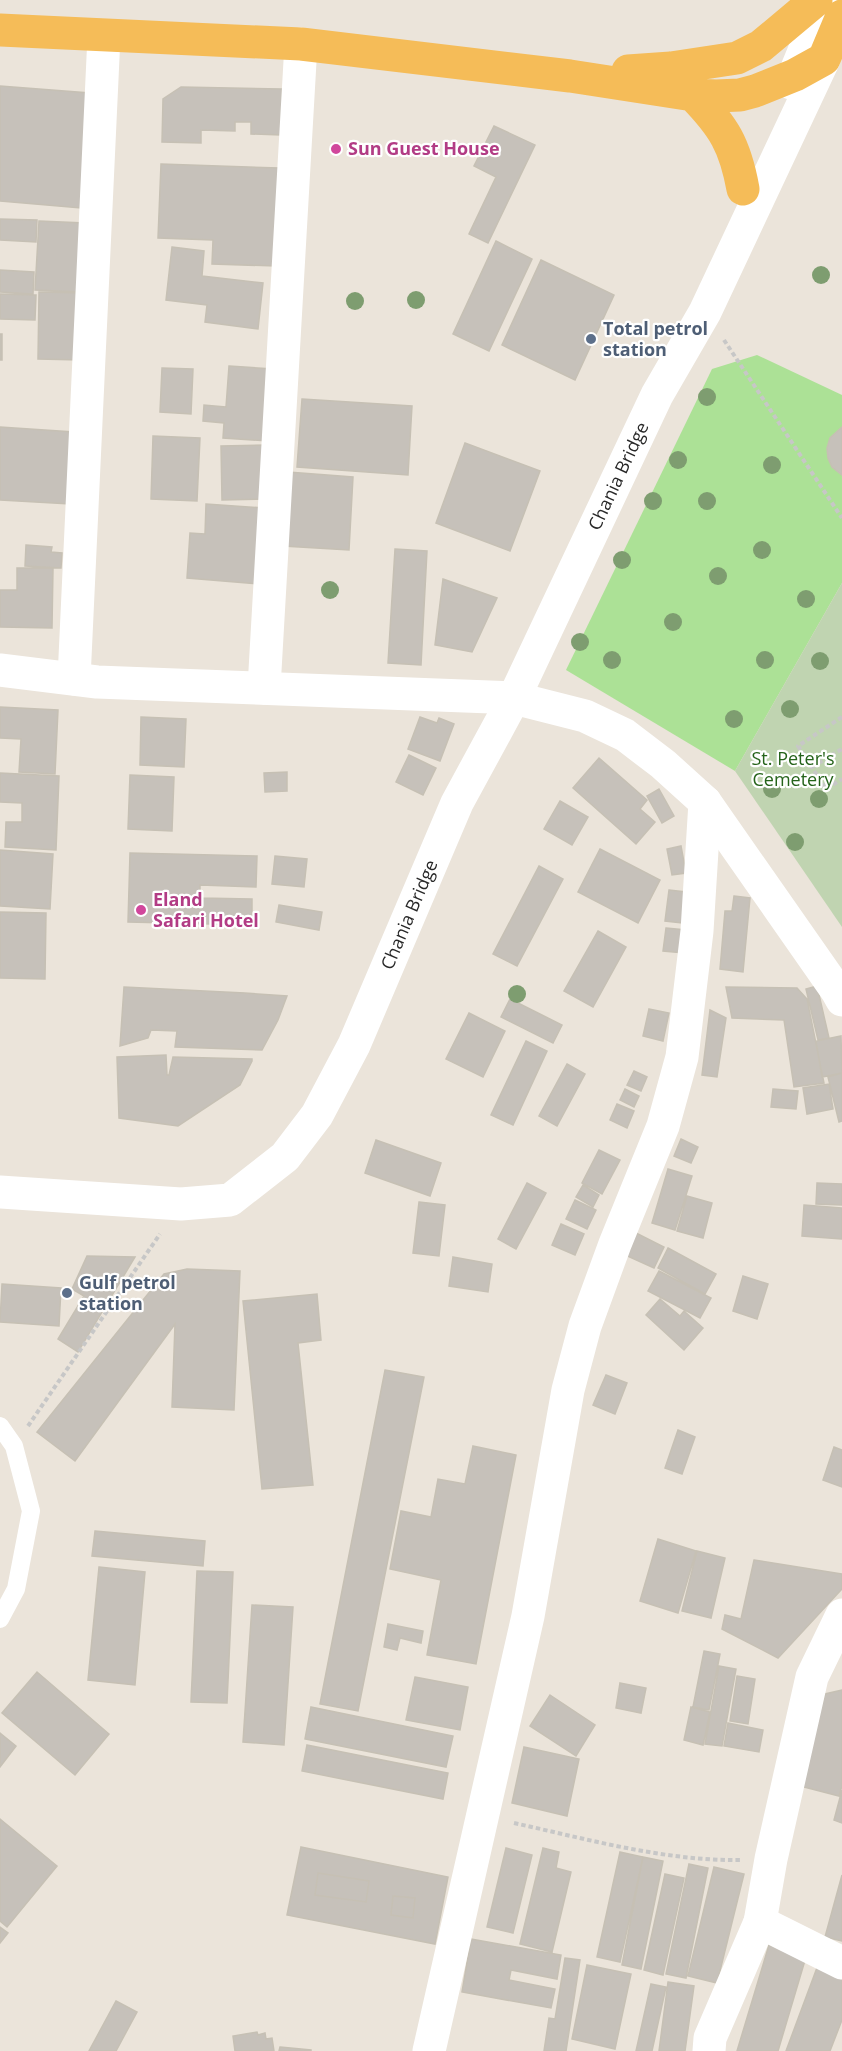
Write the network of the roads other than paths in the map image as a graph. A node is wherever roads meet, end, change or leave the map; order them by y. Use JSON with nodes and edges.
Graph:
{"nodes":[{"id":1,"x":816,"y":0,"type":"edge"},
{"id":2,"x":825,"y":0,"type":"edge"},
{"id":3,"x":842,"y":16,"type":"edge"},
{"id":4,"x":0,"y":30,"type":"edge"},
{"id":5,"x":104,"y":36,"type":"junction"},
{"id":6,"x":301,"y":44,"type":"junction"},
{"id":7,"x":824,"y":58,"type":"junction"},
{"id":8,"x":795,"y":75,"type":"junction"},
{"id":9,"x":570,"y":76,"type":"junction"},
{"id":10,"x":693,"y":95,"type":"junction"},
{"id":11,"x":743,"y":189,"type":"junction"},
{"id":12,"x":657,"y":395,"type":"junction"},
{"id":13,"x":0,"y":670,"type":"edge"},
{"id":14,"x":74,"y":679,"type":"junction"},
{"id":15,"x":264,"y":688,"type":"junction"},
{"id":16,"x":514,"y":698,"type":"junction"},
{"id":17,"x":705,"y":802,"type":"junction"},
{"id":18,"x":842,"y":1000,"type":"edge"},
{"id":19,"x":0,"y":1192,"type":"edge"},
{"id":20,"x":0,"y":1426,"type":"edge"},
{"id":21,"x":842,"y":1615,"type":"edge"},
{"id":22,"x":0,"y":1619,"type":"edge"},
{"id":23,"x":760,"y":1922,"type":"junction"},
{"id":24,"x":842,"y":1963,"type":"edge"},
{"id":25,"x":429,"y":2051,"type":"edge"},
{"id":26,"x":709,"y":2051,"type":"edge"}],
"edges":[{"from":1,"to":9,"type":"highway"},
{"from":2,"to":8,"type":"street","name":"Chania Bridge"},
{"from":3,"to":7,"type":"highway"},
{"from":4,"to":5,"type":"highway"},
{"from":5,"to":6,"type":"highway"},
{"from":5,"to":14,"type":"street"},
{"from":6,"to":9,"type":"highway"},
{"from":6,"to":15,"type":"street"},
{"from":7,"to":8,"type":"highway"},
{"from":7,"to":12,"type":"street","name":"Chania Bridge"},
{"from":8,"to":10,"type":"highway"},
{"from":8,"to":11,"type":"street","name":"Chania Bridge"},
{"from":9,"to":10,"type":"highway"},
{"from":10,"to":11,"type":"highway"},
{"from":11,"to":12,"type":"street","name":"Chania Bridge"},
{"from":12,"to":16,"type":"street","name":"Chania Bridge"},
{"from":13,"to":14,"type":"street"},
{"from":14,"to":15,"type":"street"},
{"from":15,"to":16,"type":"street"},
{"from":16,"to":17,"type":"street"},
{"from":16,"to":19,"type":"street","name":"Chania Bridge"},
{"from":17,"to":18,"type":"street"},
{"from":17,"to":25,"type":"street"},
{"from":20,"to":22,"type":"lane"},
{"from":21,"to":23,"type":"street"},
{"from":23,"to":24,"type":"street"},
{"from":23,"to":26,"type":"street"}]}
